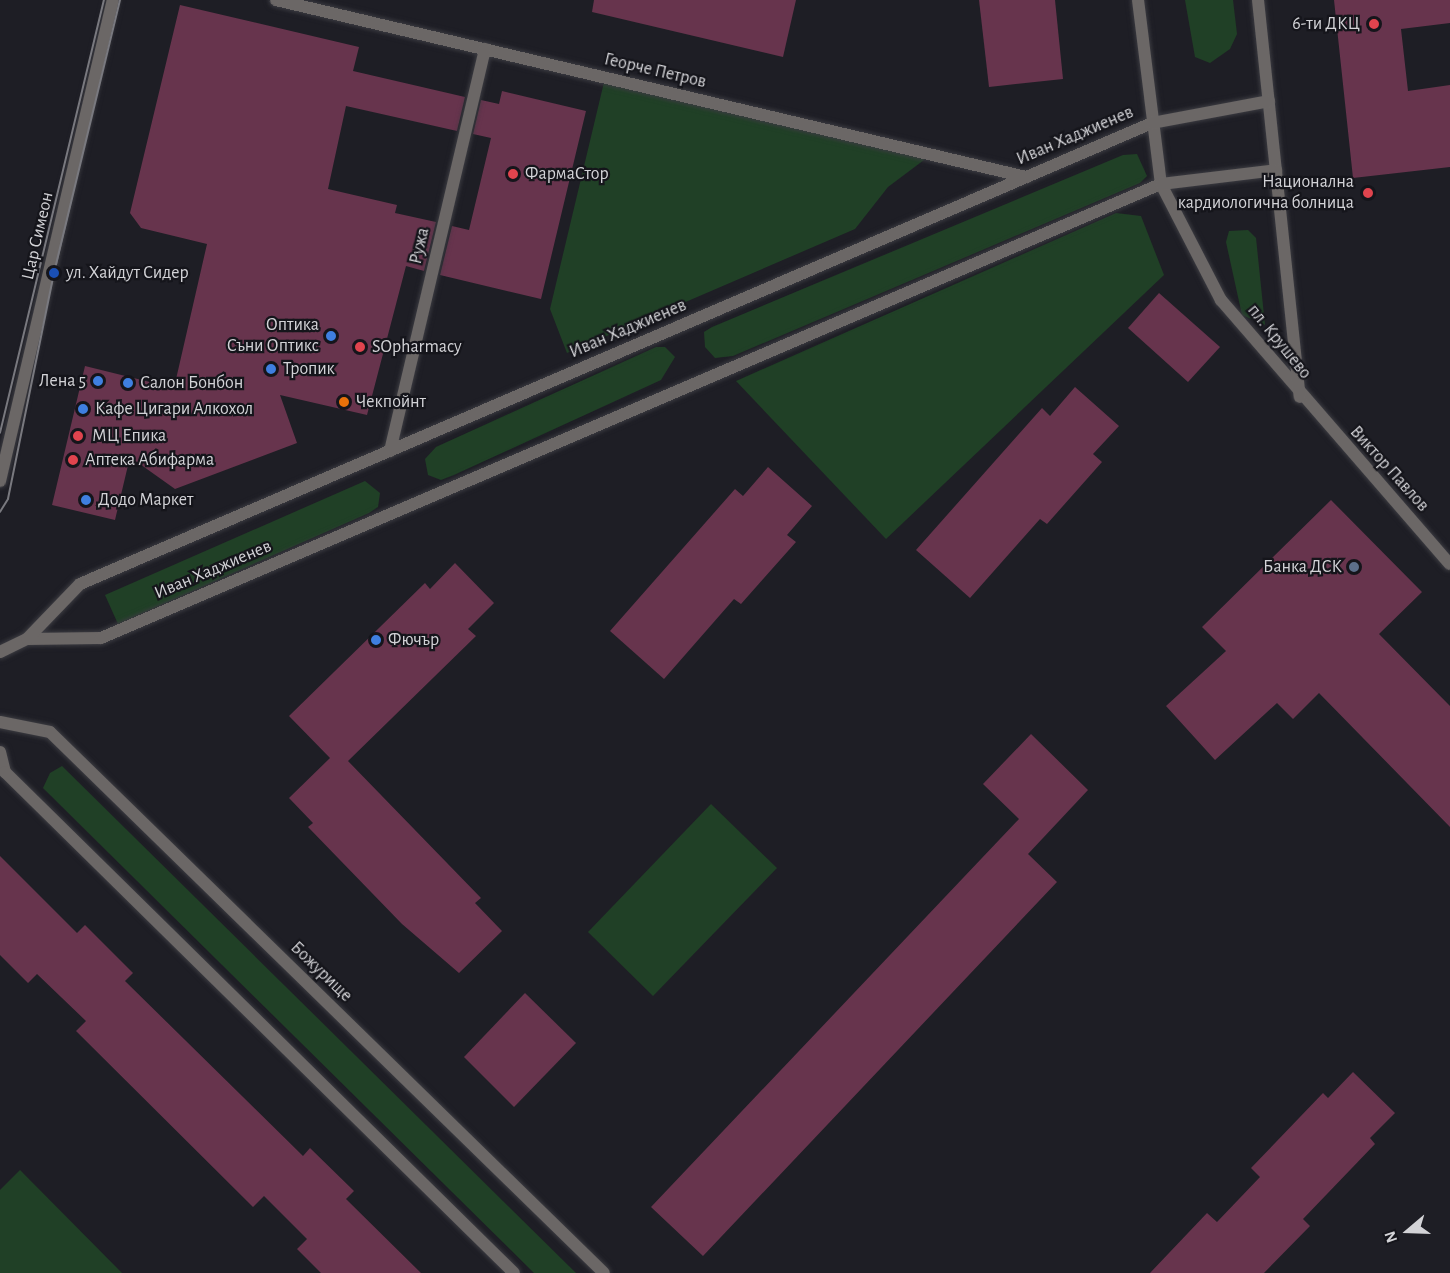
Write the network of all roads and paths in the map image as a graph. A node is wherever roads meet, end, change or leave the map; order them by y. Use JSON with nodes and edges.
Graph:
{"nodes":[{"id":1,"x":113,"y":0,"type":"edge"},
{"id":2,"x":276,"y":0,"type":"edge"},
{"id":3,"x":1138,"y":0,"type":"edge"},
{"id":4,"x":1258,"y":0,"type":"edge"},
{"id":5,"x":485,"y":49,"type":"junction"},
{"id":6,"x":1269,"y":100,"type":"junction"},
{"id":7,"x":1152,"y":123,"type":"junction"},
{"id":8,"x":1276,"y":170,"type":"junction"},
{"id":9,"x":1026,"y":177,"type":"junction"},
{"id":10,"x":1161,"y":184,"type":"junction"},
{"id":11,"x":1300,"y":397,"type":"junction"},
{"id":12,"x":390,"y":451,"type":"junction"},
{"id":13,"x":0,"y":481,"type":"edge"},
{"id":14,"x":1450,"y":564,"type":"edge"},
{"id":15,"x":27,"y":639,"type":"junction"},
{"id":16,"x":0,"y":652,"type":"edge"},
{"id":17,"x":0,"y":722,"type":"edge"},
{"id":18,"x":0,"y":752,"type":"edge"},
{"id":19,"x":514,"y":1273,"type":"edge"},
{"id":20,"x":604,"y":1273,"type":"edge"}],
"edges":[{"from":1,"to":13,"type":"street","name":"Цар Симеон"},
{"from":2,"to":5,"type":"street","name":"Георче Петров"},
{"from":3,"to":7,"type":"street","name":"пл. Крушево"},
{"from":4,"to":6,"type":"street","name":"пл. Крушево"},
{"from":5,"to":9,"type":"street","name":"Георче Петров"},
{"from":5,"to":12,"type":"street","name":"Ружа"},
{"from":6,"to":7,"type":"street","name":"Иван Хаджиенев"},
{"from":6,"to":8,"type":"street","name":"пл. Крушево"},
{"from":7,"to":9,"type":"street","name":"Иван Хаджиенев"},
{"from":7,"to":10,"type":"street","name":"пл. Крушево"},
{"from":8,"to":10,"type":"street","name":"Иван Хаджиенев"},
{"from":8,"to":11,"type":"street","name":"пл. Крушево"},
{"from":9,"to":12,"type":"street","name":"Иван Хаджиенев"},
{"from":10,"to":11,"type":"street","name":"пл. Крушево"},
{"from":10,"to":15,"type":"street","name":"Иван Хаджиенев"},
{"from":11,"to":14,"type":"street","name":"Виктор Павлов"},
{"from":12,"to":15,"type":"street","name":"Иван Хаджиенев"},
{"from":15,"to":16,"type":"street","name":"Иван Хаджиенев"},
{"from":17,"to":20,"type":"street","name":"Божурище"},
{"from":18,"to":19,"type":"street"}]}
